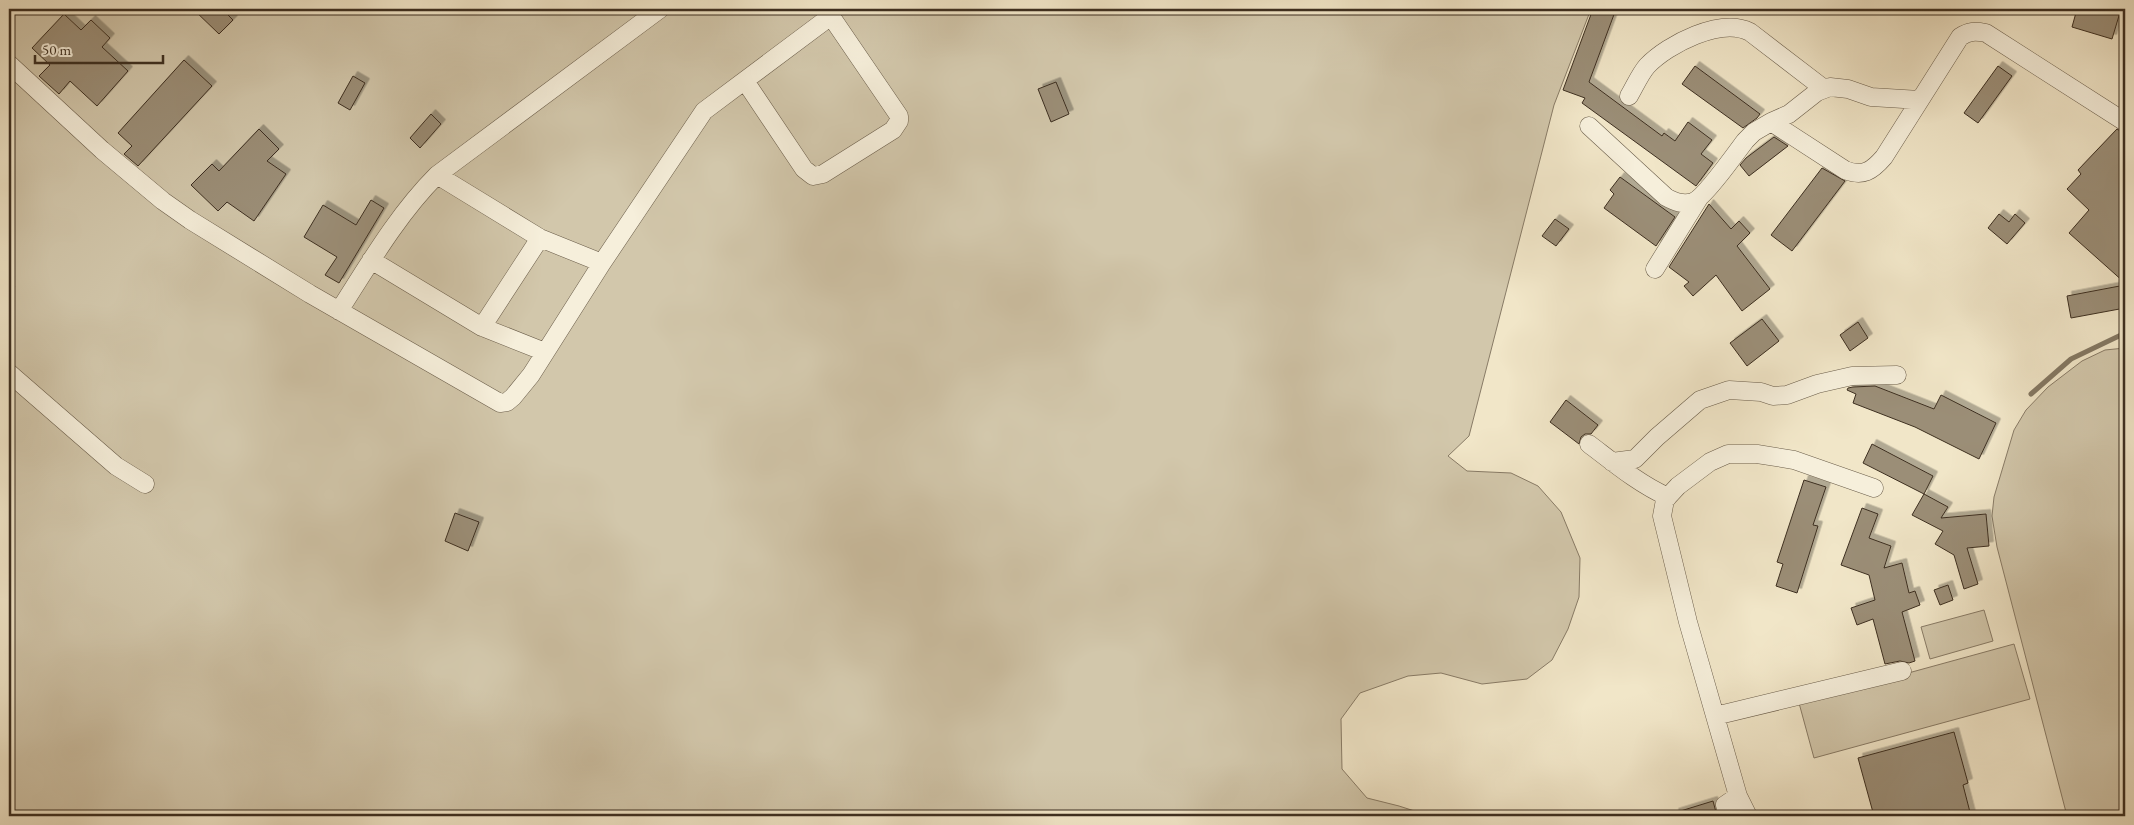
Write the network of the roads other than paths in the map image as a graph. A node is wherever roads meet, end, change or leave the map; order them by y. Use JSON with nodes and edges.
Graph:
{"nodes":[{"id":1,"x":660,"y":9,"type":"edge"},
{"id":2,"x":828,"y":13,"type":"edge"},
{"id":3,"x":9,"y":64,"type":"edge"},
{"id":4,"x":745,"y":81,"type":"junction"},
{"id":5,"x":1823,"y":88,"type":"junction"},
{"id":6,"x":1629,"y":96,"type":"dead end"},
{"id":7,"x":1920,"y":100,"type":"junction"},
{"id":8,"x":1771,"y":122,"type":"junction"},
{"id":9,"x":2125,"y":122,"type":"edge"},
{"id":10,"x":1589,"y":126,"type":"dead end"},
{"id":11,"x":437,"y":174,"type":"junction"},
{"id":12,"x":1698,"y":198,"type":"junction"},
{"id":13,"x":540,"y":238,"type":"junction"},
{"id":14,"x":371,"y":260,"type":"junction"},
{"id":15,"x":602,"y":263,"type":"junction"},
{"id":16,"x":1654,"y":269,"type":"dead end"},
{"id":17,"x":339,"y":310,"type":"junction"},
{"id":18,"x":482,"y":327,"type":"junction"},
{"id":19,"x":545,"y":352,"type":"junction"},
{"id":20,"x":9,"y":372,"type":"edge"},
{"id":21,"x":1897,"y":375,"type":"dead end"},
{"id":22,"x":1588,"y":444,"type":"dead end"},
{"id":23,"x":1617,"y":466,"type":"junction"},
{"id":24,"x":145,"y":484,"type":"dead end"},
{"id":25,"x":1874,"y":488,"type":"dead end"},
{"id":26,"x":1662,"y":494,"type":"junction"},
{"id":27,"x":1902,"y":670,"type":"dead end"},
{"id":28,"x":1715,"y":716,"type":"junction"},
{"id":29,"x":1738,"y":796,"type":"junction"},
{"id":30,"x":1728,"y":816,"type":"edge"},
{"id":31,"x":1748,"y":816,"type":"edge"}],
"edges":[{"from":1,"to":11,"type":"street"},
{"from":2,"to":4,"type":"street"},
{"from":2,"to":4,"type":"street"},
{"from":3,"to":17,"type":"street"},
{"from":4,"to":15,"type":"street"},
{"from":5,"to":6,"type":"street"},
{"from":5,"to":7,"type":"street"},
{"from":5,"to":8,"type":"street"},
{"from":7,"to":8,"type":"street"},
{"from":7,"to":9,"type":"street"},
{"from":8,"to":12,"type":"street"},
{"from":10,"to":12,"type":"street"},
{"from":11,"to":13,"type":"street"},
{"from":11,"to":14,"type":"street"},
{"from":12,"to":16,"type":"street"},
{"from":13,"to":15,"type":"street"},
{"from":13,"to":18,"type":"street"},
{"from":14,"to":17,"type":"street"},
{"from":14,"to":18,"type":"street"},
{"from":15,"to":19,"type":"street"},
{"from":17,"to":19,"type":"street"},
{"from":18,"to":19,"type":"street"},
{"from":20,"to":24,"type":"street"},
{"from":21,"to":23,"type":"street"},
{"from":22,"to":23,"type":"street"},
{"from":23,"to":26,"type":"street"},
{"from":25,"to":26,"type":"street"},
{"from":26,"to":28,"type":"street"},
{"from":27,"to":28,"type":"street"},
{"from":28,"to":29,"type":"street"},
{"from":29,"to":30,"type":"street"},
{"from":29,"to":31,"type":"street"}]}
